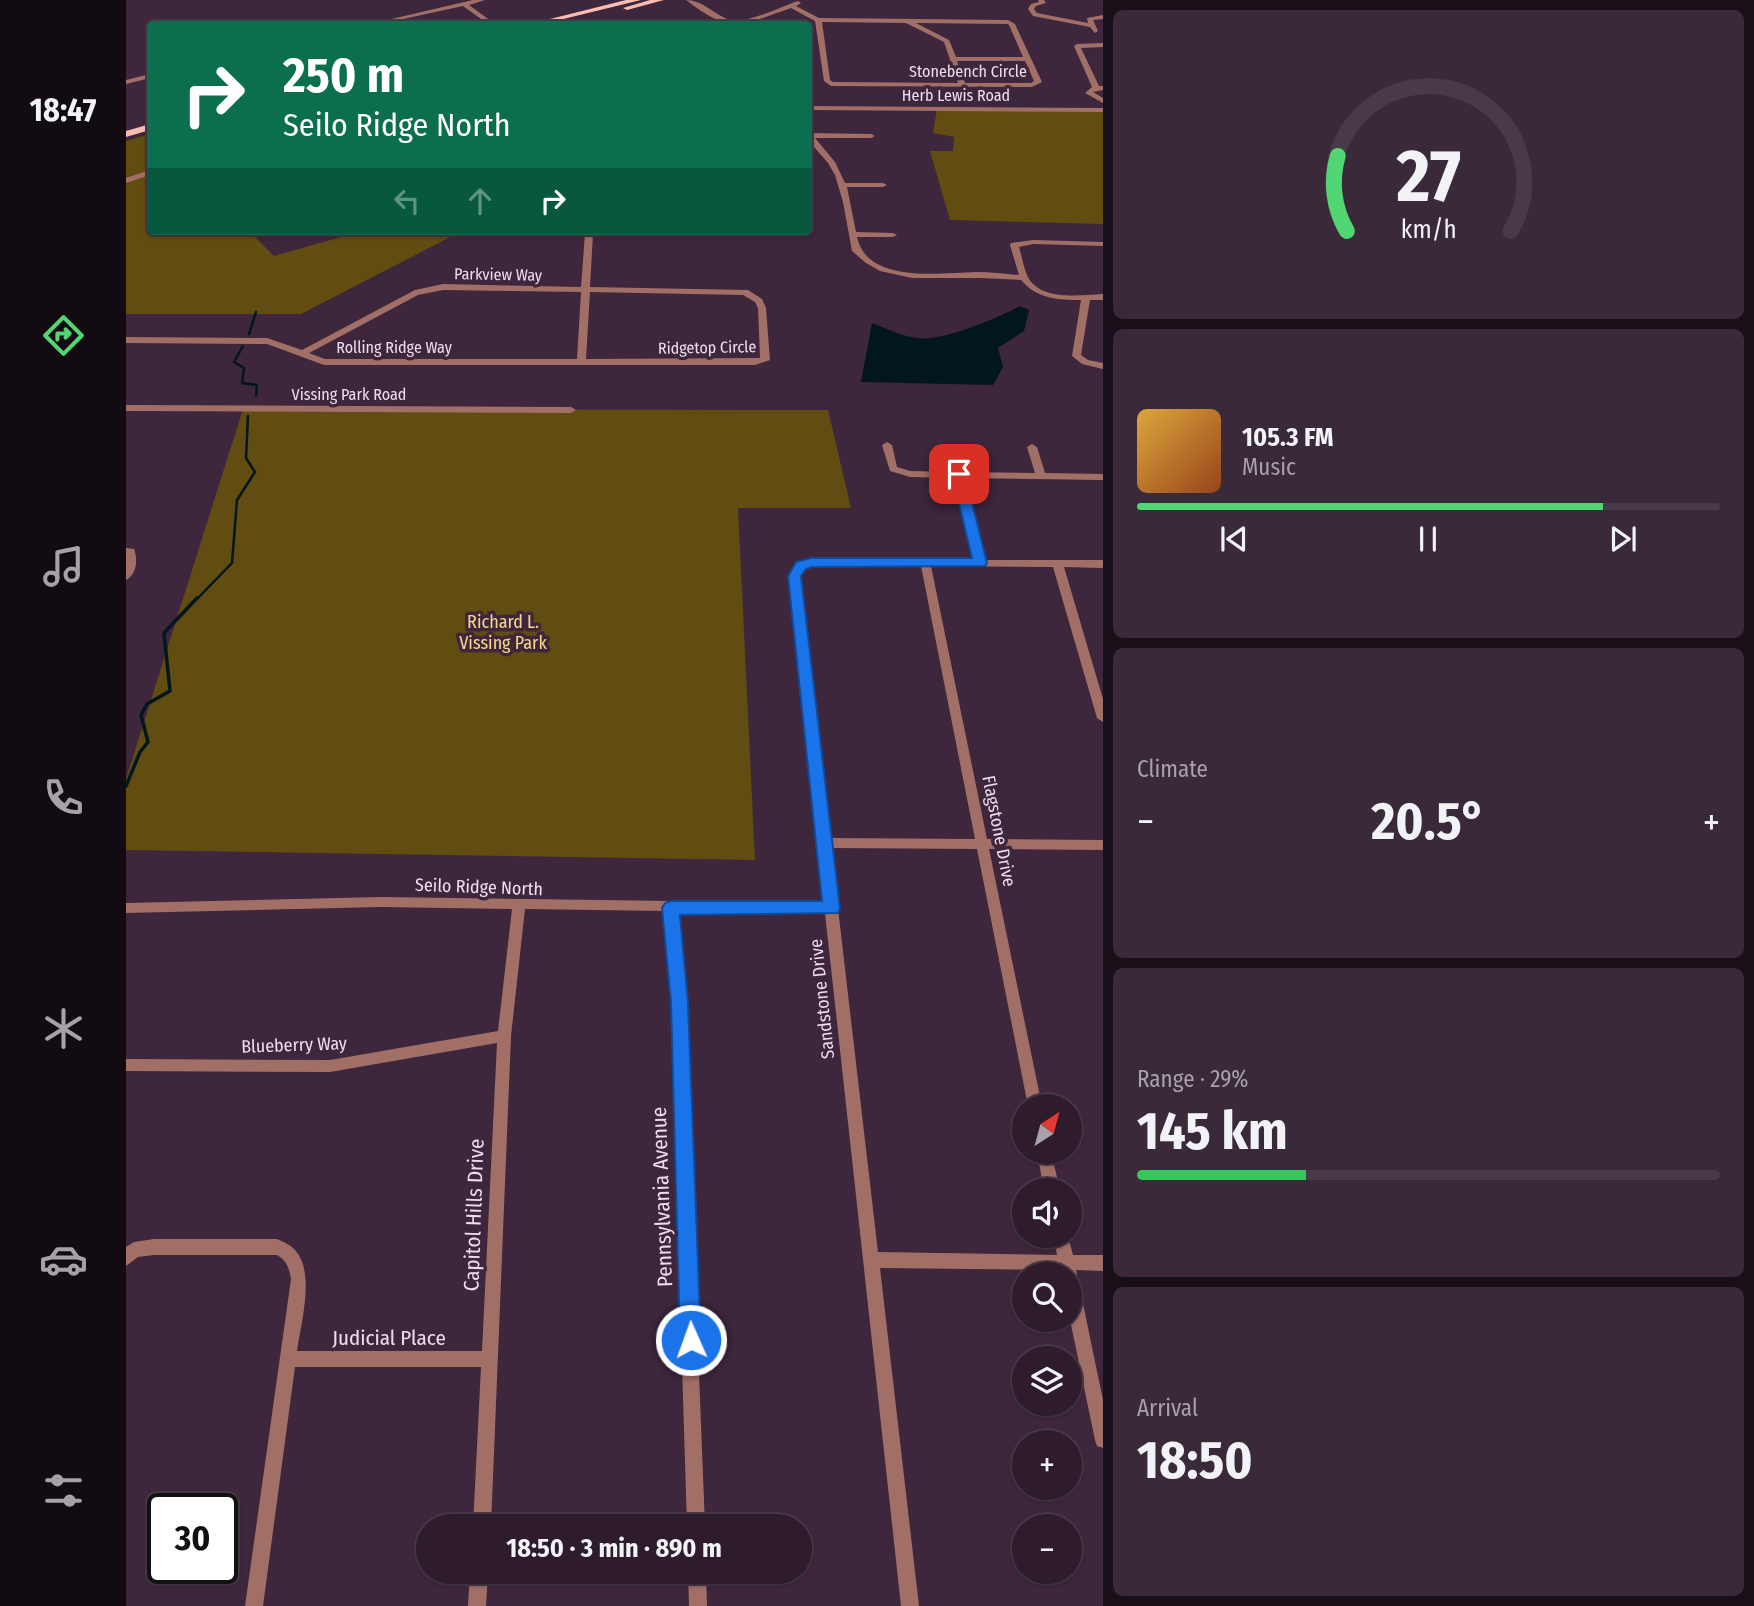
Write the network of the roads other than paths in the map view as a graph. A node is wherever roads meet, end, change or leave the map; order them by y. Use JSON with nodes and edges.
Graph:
{"nodes":[{"id":1,"x":482,"y":0,"type":"edge"},
{"id":2,"x":637,"y":0,"type":"edge"},
{"id":3,"x":660,"y":0,"type":"edge"},
{"id":4,"x":689,"y":0,"type":"edge"},
{"id":5,"x":702,"y":0,"type":"edge"},
{"id":6,"x":801,"y":0,"type":"edge"},
{"id":7,"x":1041,"y":0,"type":"edge"},
{"id":8,"x":1030,"y":2,"type":"edge"},
{"id":9,"x":464,"y":4,"type":"junction"},
{"id":10,"x":792,"y":6,"type":"junction"},
{"id":11,"x":1103,"y":17,"type":"edge"},
{"id":12,"x":818,"y":20,"type":"junction"},
{"id":13,"x":906,"y":20,"type":"junction"},
{"id":14,"x":387,"y":21,"type":"edge"},
{"id":15,"x":488,"y":21,"type":"edge"},
{"id":16,"x":547,"y":21,"type":"edge"},
{"id":17,"x":572,"y":21,"type":"edge"},
{"id":18,"x":725,"y":21,"type":"edge"},
{"id":19,"x":735,"y":21,"type":"edge"},
{"id":20,"x":749,"y":21,"type":"edge"},
{"id":21,"x":1093,"y":26,"type":"junction"},
{"id":22,"x":1102,"y":45,"type":"edge"},
{"id":23,"x":953,"y":59,"type":"junction"},
{"id":24,"x":1028,"y":60,"type":"junction"},
{"id":25,"x":147,"y":77,"type":"edge"},
{"id":26,"x":126,"y":82,"type":"edge"},
{"id":27,"x":961,"y":85,"type":"junction"},
{"id":28,"x":1100,"y":88,"type":"edge"},
{"id":29,"x":1098,"y":99,"type":"edge"},
{"id":30,"x":812,"y":108,"type":"edge"},
{"id":31,"x":1084,"y":110,"type":"junction"},
{"id":32,"x":1101,"y":110,"type":"edge"},
{"id":33,"x":147,"y":121,"type":"edge"},
{"id":34,"x":126,"y":126,"type":"edge"},
{"id":35,"x":147,"y":128,"type":"edge"},
{"id":36,"x":126,"y":134,"type":"edge"},
{"id":37,"x":812,"y":135,"type":"edge"},
{"id":38,"x":871,"y":136,"type":"dead end"},
{"id":39,"x":812,"y":138,"type":"edge"},
{"id":40,"x":147,"y":174,"type":"edge"},
{"id":41,"x":126,"y":181,"type":"edge"},
{"id":42,"x":843,"y":184,"type":"junction"},
{"id":43,"x":883,"y":185,"type":"dead end"},
{"id":44,"x":852,"y":234,"type":"junction"},
{"id":45,"x":589,"y":235,"type":"edge"},
{"id":46,"x":893,"y":235,"type":"dead end"},
{"id":47,"x":1103,"y":244,"type":"edge"},
{"id":48,"x":1024,"y":278,"type":"junction"},
{"id":49,"x":586,"y":289,"type":"junction"},
{"id":50,"x":1086,"y":297,"type":"junction"},
{"id":51,"x":1103,"y":297,"type":"edge"},
{"id":52,"x":126,"y":340,"type":"edge"},
{"id":53,"x":301,"y":355,"type":"junction"},
{"id":54,"x":581,"y":363,"type":"junction"},
{"id":55,"x":1103,"y":366,"type":"edge"},
{"id":56,"x":126,"y":408,"type":"edge"},
{"id":57,"x":571,"y":410,"type":"dead end"},
{"id":58,"x":887,"y":444,"type":"dead end"},
{"id":59,"x":1032,"y":447,"type":"dead end"},
{"id":60,"x":959,"y":474,"type":"junction"},
{"id":61,"x":1041,"y":477,"type":"junction"},
{"id":62,"x":1103,"y":477,"type":"edge"},
{"id":63,"x":126,"y":551,"type":"edge"},
{"id":64,"x":926,"y":562,"type":"junction"},
{"id":65,"x":980,"y":563,"type":"junction"},
{"id":66,"x":1058,"y":563,"type":"junction"},
{"id":67,"x":1103,"y":564,"type":"edge"},
{"id":68,"x":126,"y":576,"type":"edge"},
{"id":69,"x":1103,"y":718,"type":"edge"},
{"id":70,"x":825,"y":843,"type":"junction"},
{"id":71,"x":982,"y":844,"type":"junction"},
{"id":72,"x":1103,"y":845,"type":"edge"},
{"id":73,"x":519,"y":906,"type":"junction"},
{"id":74,"x":126,"y":908,"type":"edge"},
{"id":75,"x":671,"y":908,"type":"junction"},
{"id":76,"x":832,"y":908,"type":"junction"},
{"id":77,"x":504,"y":1036,"type":"junction"},
{"id":78,"x":126,"y":1065,"type":"edge"},
{"id":79,"x":1033,"y":1094,"type":"edge"},
{"id":80,"x":1064,"y":1248,"type":"edge"},
{"id":81,"x":126,"y":1258,"type":"edge"},
{"id":82,"x":871,"y":1260,"type":"junction"},
{"id":83,"x":1067,"y":1262,"type":"joint"},
{"id":84,"x":1082,"y":1262,"type":"edge"},
{"id":85,"x":1103,"y":1263,"type":"edge"},
{"id":86,"x":1081,"y":1332,"type":"edge"},
{"id":87,"x":288,"y":1359,"type":"junction"},
{"id":88,"x":491,"y":1359,"type":"junction"},
{"id":89,"x":1103,"y":1440,"type":"edge"},
{"id":90,"x":483,"y":1514,"type":"edge"},
{"id":91,"x":696,"y":1514,"type":"edge"},
{"id":92,"x":478,"y":1584,"type":"edge"},
{"id":93,"x":697,"y":1584,"type":"edge"},
{"id":94,"x":254,"y":1606,"type":"edge"},
{"id":95,"x":477,"y":1606,"type":"edge"},
{"id":96,"x":698,"y":1606,"type":"edge"},
{"id":97,"x":911,"y":1606,"type":"edge"}],
"edges":[{"from":1,"to":9,"type":"street"},
{"from":2,"to":16,"type":"main road"},
{"from":3,"to":17,"type":"main road"},
{"from":4,"to":18,"type":"street"},
{"from":5,"to":19,"type":"street"},
{"from":6,"to":10,"type":"street"},
{"from":7,"to":8,"type":"street"},
{"from":8,"to":21,"type":"street"},
{"from":9,"to":14,"type":"street"},
{"from":9,"to":15,"type":"street"},
{"from":10,"to":12,"type":"street","name":"Stonebench Circle"},
{"from":10,"to":20,"type":"street"},
{"from":11,"to":21,"type":"street"},
{"from":12,"to":13,"type":"street","name":"Stonebench Circle"},
{"from":12,"to":27,"type":"street","name":"Stonebench Circle"},
{"from":13,"to":23,"type":"street"},
{"from":13,"to":24,"type":"street","name":"Stonebench Circle"},
{"from":21,"to":22,"type":"street"},
{"from":22,"to":28,"type":"street"},
{"from":23,"to":24,"type":"street"},
{"from":23,"to":27,"type":"street"},
{"from":24,"to":27,"type":"street","name":"Stonebench Circle"},
{"from":25,"to":26,"type":"street"},
{"from":28,"to":29,"type":"street"},
{"from":29,"to":31,"type":"street"},
{"from":29,"to":32,"type":"street"},
{"from":30,"to":31,"type":"street","name":"Herb Lewis Road"},
{"from":31,"to":32,"type":"street","name":"Herb Lewis Road"},
{"from":33,"to":34,"type":"main road"},
{"from":35,"to":36,"type":"main road"},
{"from":37,"to":38,"type":"street"},
{"from":39,"to":42,"type":"street"},
{"from":40,"to":41,"type":"street"},
{"from":42,"to":43,"type":"street"},
{"from":42,"to":44,"type":"street"},
{"from":44,"to":46,"type":"street"},
{"from":44,"to":48,"type":"street"},
{"from":45,"to":49,"type":"street"},
{"from":47,"to":48,"type":"street"},
{"from":48,"to":50,"type":"street"},
{"from":49,"to":53,"type":"street","name":"Parkview Way"},
{"from":49,"to":54,"type":"street"},
{"from":49,"to":54,"type":"street","name":"Ridgetop Circle"},
{"from":50,"to":51,"type":"street"},
{"from":50,"to":55,"type":"street"},
{"from":52,"to":53,"type":"street","name":"Rolling Ridge Way"},
{"from":53,"to":54,"type":"street","name":"Rolling Ridge Way"},
{"from":56,"to":57,"type":"street","name":"Vissing Park Road"},
{"from":58,"to":60,"type":"street"},
{"from":59,"to":61,"type":"street"},
{"from":60,"to":61,"type":"street"},
{"from":60,"to":65,"type":"street"},
{"from":61,"to":62,"type":"street"},
{"from":63,"to":68,"type":"street"},
{"from":64,"to":65,"type":"street","name":"Sandstone Drive"},
{"from":64,"to":70,"type":"street","name":"Sandstone Drive"},
{"from":64,"to":71,"type":"street","name":"Flagstone Drive"},
{"from":65,"to":66,"type":"street","name":"Sandstone Drive"},
{"from":66,"to":67,"type":"street","name":"Sandstone Drive"},
{"from":66,"to":69,"type":"street"},
{"from":70,"to":71,"type":"street"},
{"from":70,"to":76,"type":"street","name":"Sandstone Drive"},
{"from":71,"to":72,"type":"street"},
{"from":71,"to":79,"type":"street","name":"Flagstone Drive"},
{"from":73,"to":74,"type":"street","name":"Seilo Ridge North"},
{"from":73,"to":75,"type":"street","name":"Seilo Ridge North"},
{"from":73,"to":77,"type":"street","name":"Capitol Hills Drive"},
{"from":75,"to":76,"type":"street","name":"Seilo Ridge North"},
{"from":75,"to":91,"type":"street","name":"Pennsylvania Avenue"},
{"from":76,"to":82,"type":"street","name":"Sandstone Drive"},
{"from":77,"to":78,"type":"street","name":"Blueberry Way"},
{"from":77,"to":88,"type":"street","name":"Capitol Hills Drive"},
{"from":80,"to":83,"type":"street"},
{"from":81,"to":87,"type":"street"},
{"from":82,"to":83,"type":"street"},
{"from":82,"to":97,"type":"street","name":"Sandstone Drive"},
{"from":84,"to":85,"type":"street"},
{"from":86,"to":89,"type":"street"},
{"from":87,"to":88,"type":"street","name":"Judicial Place"},
{"from":87,"to":94,"type":"street"},
{"from":88,"to":90,"type":"street","name":"Capitol Hills Drive"},
{"from":92,"to":95,"type":"street"},
{"from":93,"to":96,"type":"street"}]}
